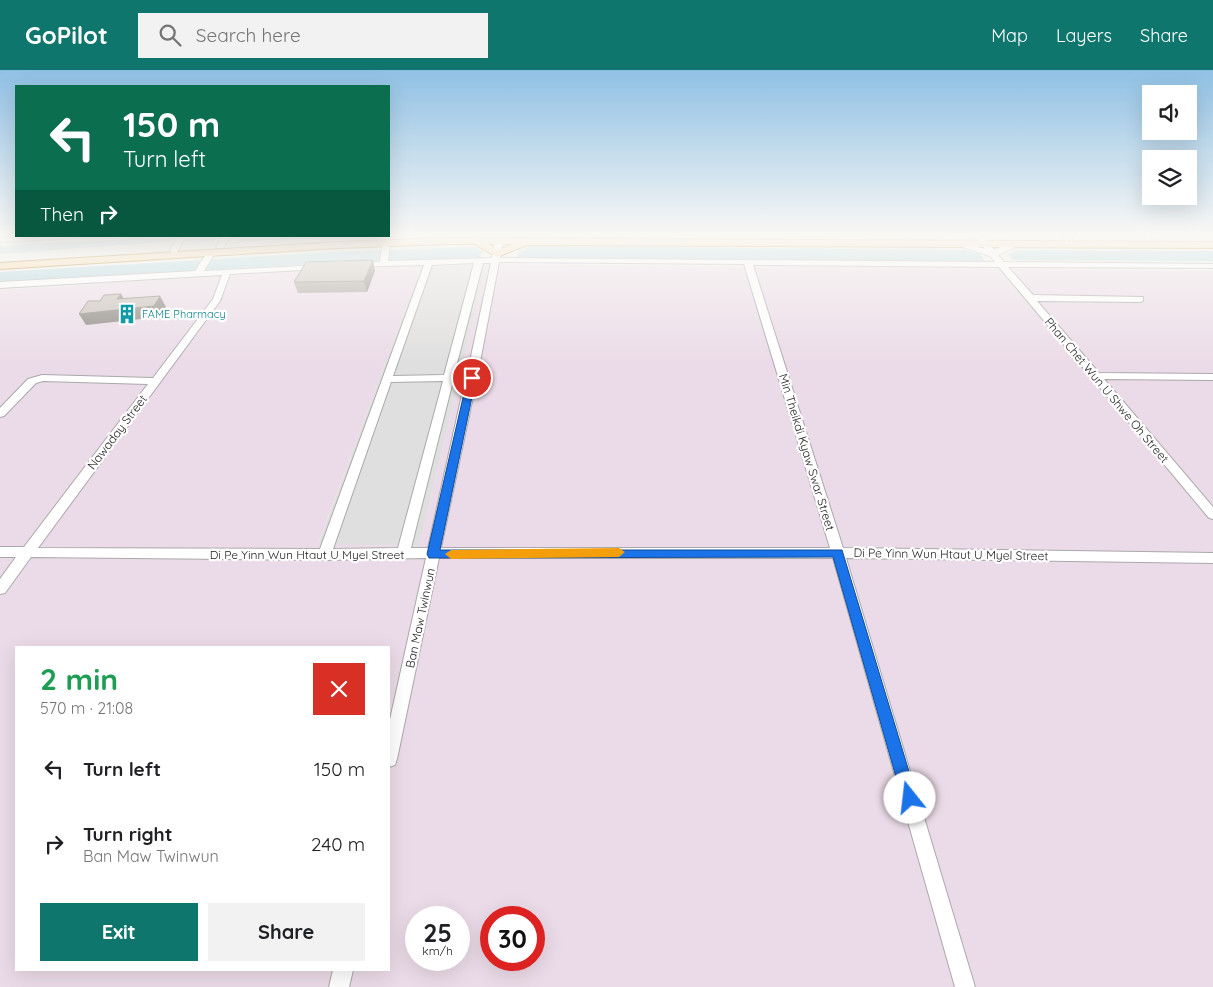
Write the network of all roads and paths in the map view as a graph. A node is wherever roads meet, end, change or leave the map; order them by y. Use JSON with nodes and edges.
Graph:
{"nodes":[{"id":1,"x":110,"y":278,"type":"edge"},
{"id":2,"x":225,"y":278,"type":"edge"},
{"id":3,"x":423,"y":278,"type":"edge"},
{"id":4,"x":475,"y":278,"type":"edge"},
{"id":5,"x":493,"y":278,"type":"edge"},
{"id":6,"x":753,"y":278,"type":"edge"},
{"id":7,"x":1013,"y":278,"type":"edge"},
{"id":8,"x":0,"y":285,"type":"edge"},
{"id":9,"x":1030,"y":298,"type":"junction"},
{"id":10,"x":1140,"y":299,"type":"dead end"},
{"id":11,"x":1097,"y":376,"type":"junction"},
{"id":12,"x":1213,"y":377,"type":"edge"},
{"id":13,"x":387,"y":378,"type":"junction"},
{"id":14,"x":449,"y":378,"type":"junction"},
{"id":15,"x":472,"y":378,"type":"junction"},
{"id":16,"x":156,"y":381,"type":"junction"},
{"id":17,"x":0,"y":414,"type":"edge"},
{"id":18,"x":1213,"y":515,"type":"edge"},
{"id":19,"x":0,"y":552,"type":"edge"},
{"id":20,"x":27,"y":552,"type":"junction"},
{"id":21,"x":838,"y":553,"type":"junction"},
{"id":22,"x":433,"y":554,"type":"junction"},
{"id":23,"x":324,"y":555,"type":"junction"},
{"id":24,"x":403,"y":555,"type":"junction"},
{"id":25,"x":1213,"y":558,"type":"edge"},
{"id":26,"x":0,"y":589,"type":"edge"},
{"id":27,"x":390,"y":754,"type":"edge"},
{"id":28,"x":343,"y":971,"type":"edge"},
{"id":29,"x":339,"y":987,"type":"edge"},
{"id":30,"x":965,"y":987,"type":"edge"}],
"edges":[{"from":1,"to":8,"type":"street"},
{"from":2,"to":16,"type":"street","name":"Nawaday Street"},
{"from":3,"to":13,"type":"street"},
{"from":4,"to":14,"type":"street"},
{"from":5,"to":15,"type":"street","name":"Ban Maw Twinwun"},
{"from":6,"to":21,"type":"street","name":"Min Theikdi Kyaw Swar Street"},
{"from":7,"to":9,"type":"street","name":"Phan Chet Wun U Shwe Oh Street"},
{"from":9,"to":10,"type":"street"},
{"from":9,"to":11,"type":"street","name":"Phan Chet Wun U Shwe Oh Street"},
{"from":11,"to":12,"type":"street"},
{"from":11,"to":18,"type":"street","name":"Phan Chet Wun U Shwe Oh Street"},
{"from":13,"to":14,"type":"street"},
{"from":13,"to":23,"type":"street"},
{"from":14,"to":15,"type":"street"},
{"from":14,"to":24,"type":"street"},
{"from":15,"to":22,"type":"street","name":"Ban Maw Twinwun"},
{"from":16,"to":17,"type":"street"},
{"from":16,"to":20,"type":"street","name":"Nawaday Street"},
{"from":19,"to":20,"type":"street","name":"Di Pe Yinn Wun Htaut U Myel Street"},
{"from":20,"to":23,"type":"street","name":"Di Pe Yinn Wun Htaut U Myel Street"},
{"from":20,"to":26,"type":"street","name":"Nawaday Street"},
{"from":21,"to":22,"type":"street","name":"Di Pe Yinn Wun Htaut U Myel Street"},
{"from":21,"to":25,"type":"street","name":"Di Pe Yinn Wun Htaut U Myel Street"},
{"from":21,"to":30,"type":"street","name":"Min Theikdi Kyaw Swar Street"},
{"from":22,"to":24,"type":"street","name":"Di Pe Yinn Wun Htaut U Myel Street"},
{"from":22,"to":27,"type":"street","name":"Ban Maw Twinwun"},
{"from":23,"to":24,"type":"street","name":"Di Pe Yinn Wun Htaut U Myel Street"},
{"from":28,"to":29,"type":"street"}]}
